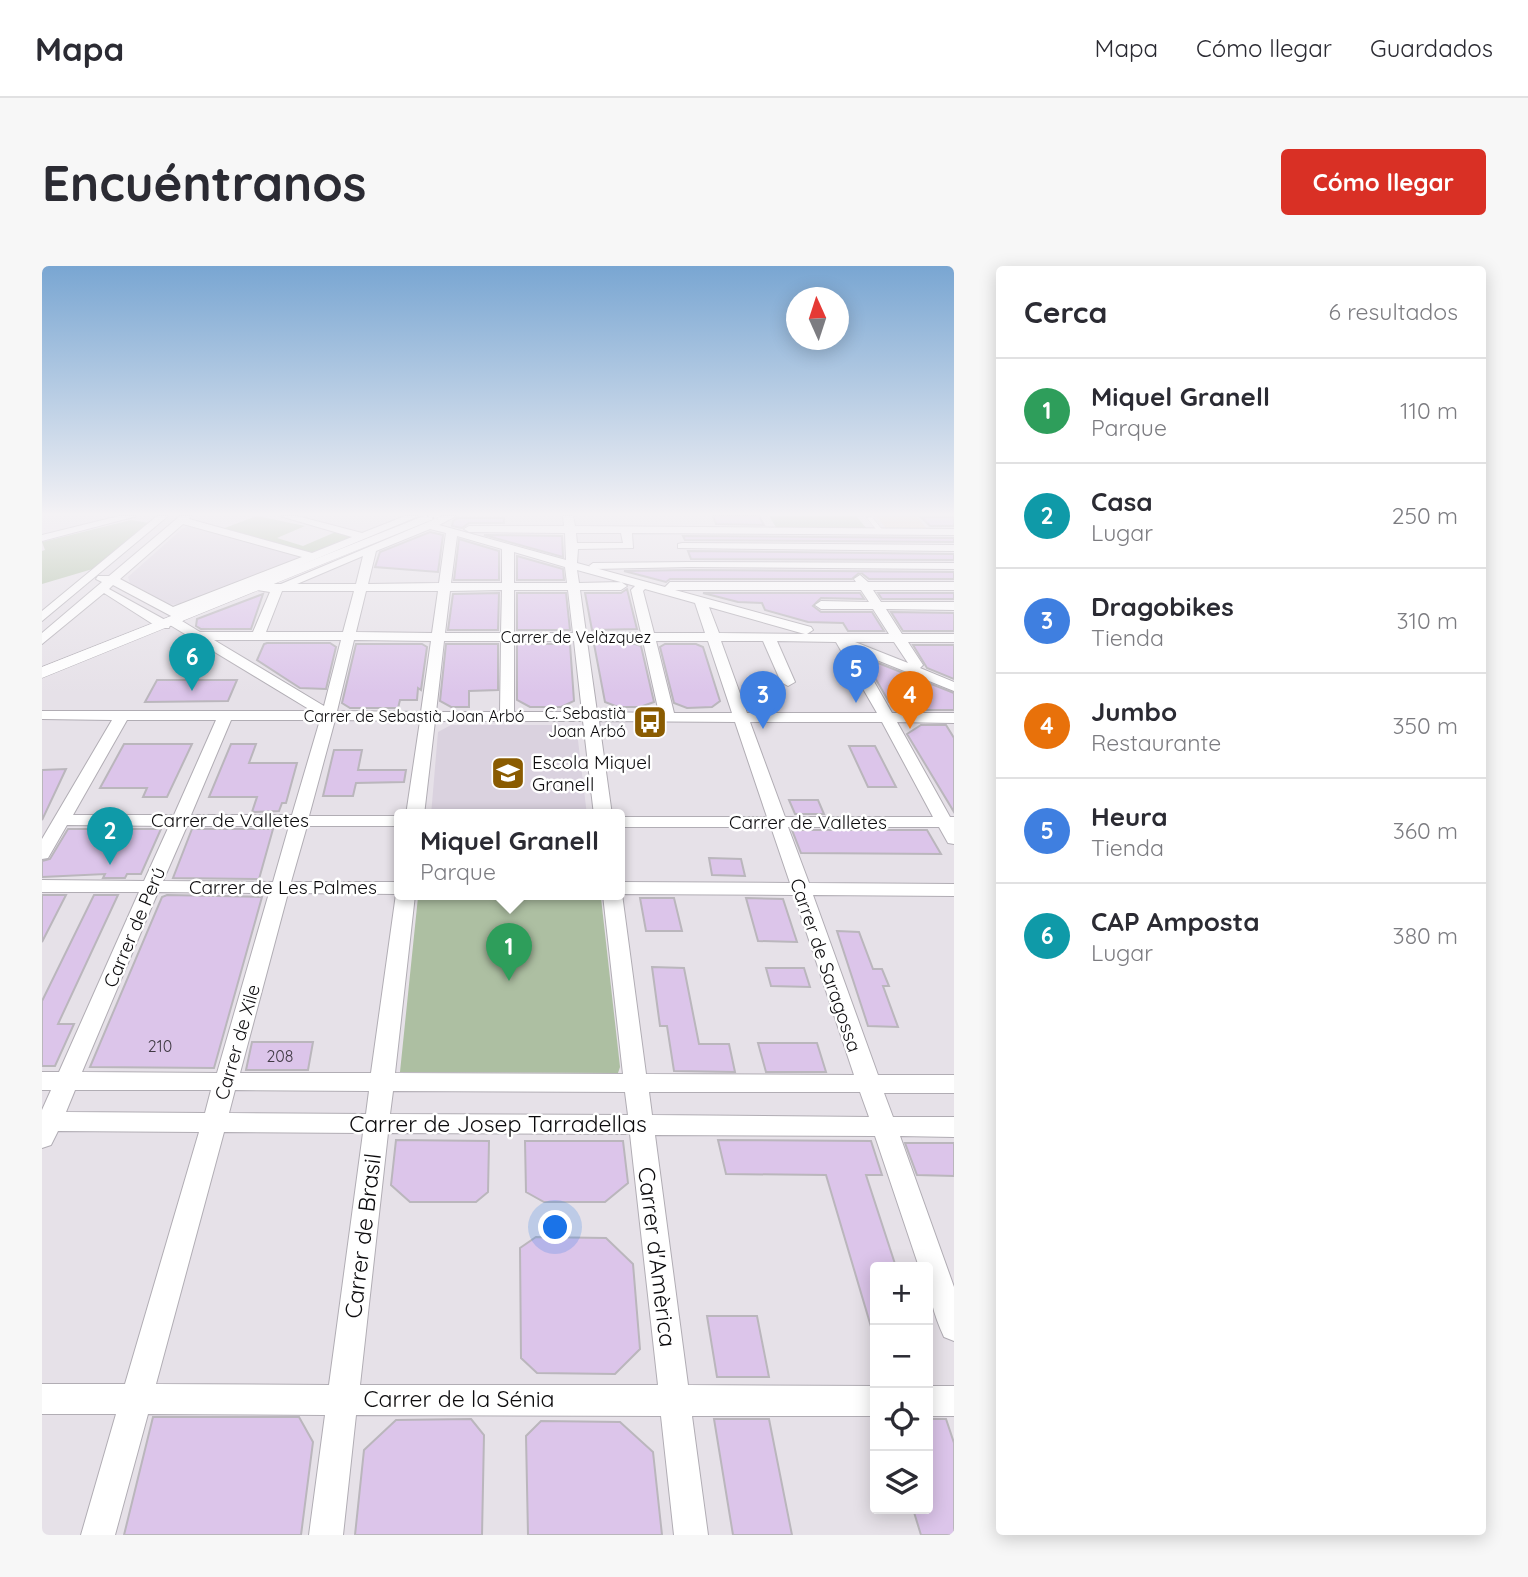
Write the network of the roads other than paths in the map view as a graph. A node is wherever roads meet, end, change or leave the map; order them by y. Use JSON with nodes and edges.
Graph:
{"nodes":[{"id":1,"x":92,"y":575,"type":"edge"},
{"id":2,"x":118,"y":575,"type":"edge"},
{"id":3,"x":272,"y":575,"type":"edge"},
{"id":4,"x":279,"y":575,"type":"edge"},
{"id":5,"x":301,"y":575,"type":"edge"},
{"id":6,"x":363,"y":575,"type":"edge"},
{"id":7,"x":447,"y":575,"type":"edge"},
{"id":8,"x":509,"y":575,"type":"edge"},
{"id":9,"x":573,"y":575,"type":"edge"},
{"id":10,"x":609,"y":575,"type":"edge"},
{"id":11,"x":626,"y":575,"type":"edge"},
{"id":12,"x":693,"y":575,"type":"edge"},
{"id":13,"x":745,"y":575,"type":"edge"},
{"id":14,"x":805,"y":575,"type":"edge"},
{"id":15,"x":858,"y":575,"type":"edge"},
{"id":16,"x":913,"y":575,"type":"edge"},
{"id":17,"x":89,"y":578,"type":"junction"},
{"id":18,"x":108,"y":584,"type":"junction"},
{"id":19,"x":249,"y":586,"type":"junction"},
{"id":20,"x":444,"y":586,"type":"junction"},
{"id":21,"x":509,"y":586,"type":"junction"},
{"id":22,"x":574,"y":586,"type":"junction"},
{"id":23,"x":643,"y":586,"type":"junction"},
{"id":24,"x":665,"y":586,"type":"junction"},
{"id":25,"x":811,"y":586,"type":"junction"},
{"id":26,"x":866,"y":586,"type":"junction"},
{"id":27,"x":922,"y":586,"type":"junction"},
{"id":28,"x":954,"y":586,"type":"edge"},
{"id":29,"x":278,"y":587,"type":"junction"},
{"id":30,"x":362,"y":587,"type":"junction"},
{"id":31,"x":703,"y":596,"type":"junction"},
{"id":32,"x":756,"y":600,"type":"junction"},
{"id":33,"x":878,"y":606,"type":"junction"},
{"id":34,"x":946,"y":610,"type":"edge"},
{"id":35,"x":42,"y":617,"type":"edge"},
{"id":36,"x":173,"y":619,"type":"junction"},
{"id":37,"x":834,"y":627,"type":"junction"},
{"id":38,"x":198,"y":636,"type":"junction"},
{"id":39,"x":258,"y":636,"type":"junction"},
{"id":40,"x":350,"y":636,"type":"junction"},
{"id":41,"x":438,"y":636,"type":"junction"},
{"id":42,"x":509,"y":637,"type":"junction"},
{"id":43,"x":580,"y":637,"type":"junction"},
{"id":44,"x":648,"y":637,"type":"junction"},
{"id":45,"x":713,"y":637,"type":"junction"},
{"id":46,"x":768,"y":637,"type":"junction"},
{"id":47,"x":900,"y":637,"type":"junction"},
{"id":48,"x":954,"y":638,"type":"edge"},
{"id":49,"x":42,"y":640,"type":"edge"},
{"id":50,"x":916,"y":665,"type":"junction"},
{"id":51,"x":42,"y":673,"type":"edge"},
{"id":52,"x":788,"y":681,"type":"dead end"},
{"id":53,"x":954,"y":681,"type":"edge"},
{"id":54,"x":954,"y":687,"type":"edge"},
{"id":55,"x":42,"y":715,"type":"edge"},
{"id":56,"x":122,"y":715,"type":"junction"},
{"id":57,"x":226,"y":715,"type":"junction"},
{"id":58,"x":329,"y":716,"type":"junction"},
{"id":59,"x":427,"y":716,"type":"junction"},
{"id":60,"x":507,"y":716,"type":"junction"},
{"id":61,"x":590,"y":717,"type":"junction"},
{"id":62,"x":668,"y":717,"type":"junction"},
{"id":63,"x":739,"y":717,"type":"junction"},
{"id":64,"x":886,"y":718,"type":"junction"},
{"id":65,"x":954,"y":718,"type":"edge"},
{"id":66,"x":416,"y":809,"type":"edge"},
{"id":67,"x":602,"y":809,"type":"edge"},
{"id":68,"x":62,"y":820,"type":"junction"},
{"id":69,"x":180,"y":820,"type":"junction"},
{"id":70,"x":300,"y":820,"type":"junction"},
{"id":71,"x":394,"y":821,"type":"edge"},
{"id":72,"x":625,"y":822,"type":"edge"},
{"id":73,"x":776,"y":822,"type":"junction"},
{"id":74,"x":949,"y":822,"type":"edge"},
{"id":75,"x":954,"y":839,"type":"edge"},
{"id":76,"x":42,"y":854,"type":"edge"},
{"id":77,"x":42,"y":886,"type":"edge"},
{"id":78,"x":151,"y":887,"type":"junction"},
{"id":79,"x":281,"y":887,"type":"junction"},
{"id":80,"x":394,"y":888,"type":"edge"},
{"id":81,"x":625,"y":888,"type":"edge"},
{"id":82,"x":799,"y":889,"type":"junction"},
{"id":83,"x":954,"y":890,"type":"edge"},
{"id":84,"x":404,"y":900,"type":"edge"},
{"id":85,"x":613,"y":900,"type":"edge"},
{"id":86,"x":42,"y":1081,"type":"edge"},
{"id":87,"x":67,"y":1081,"type":"junction"},
{"id":88,"x":227,"y":1081,"type":"junction"},
{"id":89,"x":382,"y":1082,"type":"junction"},
{"id":90,"x":636,"y":1083,"type":"junction"},
{"id":91,"x":868,"y":1084,"type":"junction"},
{"id":92,"x":954,"y":1084,"type":"edge"},
{"id":93,"x":215,"y":1122,"type":"junction"},
{"id":94,"x":377,"y":1123,"type":"junction"},
{"id":95,"x":641,"y":1125,"type":"junction"},
{"id":96,"x":883,"y":1126,"type":"junction"},
{"id":97,"x":45,"y":1127,"type":"edge"},
{"id":98,"x":954,"y":1127,"type":"edge"},
{"id":99,"x":954,"y":1327,"type":"edge"},
{"id":100,"x":138,"y":1398,"type":"junction"},
{"id":101,"x":42,"y":1399,"type":"edge"},
{"id":102,"x":343,"y":1399,"type":"junction"},
{"id":103,"x":675,"y":1400,"type":"junction"},
{"id":104,"x":870,"y":1401,"type":"edge"},
{"id":105,"x":933,"y":1401,"type":"edge"},
{"id":106,"x":954,"y":1401,"type":"edge"},
{"id":107,"x":98,"y":1535,"type":"edge"},
{"id":108,"x":326,"y":1535,"type":"edge"},
{"id":109,"x":691,"y":1535,"type":"edge"}],
"edges":[{"from":1,"to":17,"type":"street"},
{"from":2,"to":18,"type":"street"},
{"from":3,"to":19,"type":"street"},
{"from":4,"to":19,"type":"street"},
{"from":5,"to":29,"type":"street"},
{"from":6,"to":30,"type":"street","name":"Carrer de Xile"},
{"from":7,"to":20,"type":"street"},
{"from":8,"to":21,"type":"street"},
{"from":9,"to":22,"type":"street"},
{"from":10,"to":23,"type":"street"},
{"from":11,"to":24,"type":"street"},
{"from":12,"to":31,"type":"street","name":"Carrer de Saragossa"},
{"from":13,"to":32,"type":"street"},
{"from":14,"to":25,"type":"street"},
{"from":15,"to":26,"type":"street"},
{"from":16,"to":27,"type":"street"},
{"from":17,"to":18,"type":"street"},
{"from":17,"to":35,"type":"street"},
{"from":18,"to":36,"type":"street"},
{"from":18,"to":49,"type":"street"},
{"from":19,"to":29,"type":"street"},
{"from":19,"to":36,"type":"street"},
{"from":20,"to":21,"type":"street"},
{"from":20,"to":30,"type":"street"},
{"from":20,"to":41,"type":"street"},
{"from":21,"to":22,"type":"street"},
{"from":21,"to":42,"type":"street"},
{"from":22,"to":23,"type":"street"},
{"from":22,"to":43,"type":"street"},
{"from":23,"to":31,"type":"street"},
{"from":23,"to":44,"type":"street"},
{"from":24,"to":31,"type":"street"},
{"from":24,"to":31,"type":"street"},
{"from":25,"to":26,"type":"street"},
{"from":25,"to":32,"type":"street"},
{"from":25,"to":37,"type":"street"},
{"from":26,"to":27,"type":"street"},
{"from":26,"to":33,"type":"street"},
{"from":27,"to":28,"type":"street"},
{"from":27,"to":34,"type":"street"},
{"from":29,"to":30,"type":"street"},
{"from":29,"to":39,"type":"street"},
{"from":30,"to":40,"type":"street","name":"Carrer de Xile"},
{"from":31,"to":32,"type":"street"},
{"from":31,"to":32,"type":"street"},
{"from":31,"to":37,"type":"street"},
{"from":31,"to":45,"type":"street","name":"Carrer de Saragossa"},
{"from":32,"to":37,"type":"street"},
{"from":33,"to":34,"type":"street"},
{"from":33,"to":37,"type":"street"},
{"from":33,"to":47,"type":"street"},
{"from":36,"to":38,"type":"street"},
{"from":36,"to":51,"type":"street"},
{"from":37,"to":46,"type":"street","name":"Carrer de Velàzquez"},
{"from":37,"to":47,"type":"street","name":"Carrer de Velàzquez"},
{"from":37,"to":50,"type":"street"},
{"from":37,"to":54,"type":"street"},
{"from":37,"to":64,"type":"street"},
{"from":38,"to":39,"type":"street","name":"Carrer de Velàzquez"},
{"from":38,"to":58,"type":"street"},
{"from":39,"to":40,"type":"street","name":"Carrer de Velàzquez"},
{"from":40,"to":41,"type":"street","name":"Carrer de Velàzquez"},
{"from":40,"to":58,"type":"street","name":"Carrer de Xile"},
{"from":41,"to":42,"type":"street","name":"Carrer de Velàzquez"},
{"from":41,"to":59,"type":"street"},
{"from":42,"to":43,"type":"street","name":"Carrer de Velàzquez"},
{"from":42,"to":60,"type":"street"},
{"from":43,"to":44,"type":"street","name":"Carrer de Velàzquez"},
{"from":43,"to":61,"type":"street"},
{"from":44,"to":45,"type":"street","name":"Carrer de Velàzquez"},
{"from":44,"to":62,"type":"street"},
{"from":45,"to":46,"type":"street","name":"Carrer de Velàzquez"},
{"from":45,"to":63,"type":"street","name":"Carrer de Saragossa"},
{"from":46,"to":52,"type":"street"},
{"from":47,"to":48,"type":"street","name":"Carrer de Velàzquez"},
{"from":47,"to":50,"type":"street"},
{"from":50,"to":53,"type":"street"},
{"from":55,"to":56,"type":"street","name":"Carrer de Sebastià Joan Arbó"},
{"from":56,"to":57,"type":"street","name":"Carrer de Sebastià Joan Arbó"},
{"from":56,"to":68,"type":"street"},
{"from":57,"to":58,"type":"street","name":"Carrer de Sebastià Joan Arbó"},
{"from":57,"to":69,"type":"street","name":"Carrer de Perú"},
{"from":58,"to":59,"type":"street","name":"Carrer de Sebastià Joan Arbó"},
{"from":58,"to":70,"type":"street","name":"Carrer de Xile"},
{"from":59,"to":60,"type":"street","name":"Carrer de Sebastià Joan Arbó"},
{"from":59,"to":66,"type":"street"},
{"from":60,"to":61,"type":"street","name":"Carrer de Sebastià Joan Arbó"},
{"from":61,"to":62,"type":"street","name":"Carrer de Sebastià Joan Arbó"},
{"from":61,"to":67,"type":"street"},
{"from":62,"to":63,"type":"street","name":"Carrer de Sebastià Joan Arbó"},
{"from":63,"to":64,"type":"street","name":"Carrer de Sebastià Joan Arbó"},
{"from":63,"to":73,"type":"street","name":"Carrer de Saragossa"},
{"from":64,"to":65,"type":"street","name":"Carrer de Sebastià Joan Arbó"},
{"from":64,"to":74,"type":"street"},
{"from":68,"to":69,"type":"street","name":"Carrer de Valletes"},
{"from":68,"to":76,"type":"street"},
{"from":69,"to":70,"type":"street","name":"Carrer de Valletes"},
{"from":69,"to":78,"type":"street","name":"Carrer de Perú"},
{"from":70,"to":71,"type":"street","name":"Carrer de Valletes"},
{"from":70,"to":79,"type":"street","name":"Carrer de Xile"},
{"from":72,"to":73,"type":"street","name":"Carrer de Valletes"},
{"from":73,"to":74,"type":"street","name":"Carrer de Valletes"},
{"from":73,"to":82,"type":"street","name":"Carrer de Saragossa"},
{"from":74,"to":75,"type":"street"},
{"from":77,"to":78,"type":"street","name":"Carrer de Les Palmes"},
{"from":78,"to":79,"type":"street","name":"Carrer de Les Palmes"},
{"from":78,"to":87,"type":"street","name":"Carrer de Perú"},
{"from":79,"to":80,"type":"street","name":"Carrer de Les Palmes"},
{"from":79,"to":88,"type":"street","name":"Carrer de Xile"},
{"from":81,"to":82,"type":"street"},
{"from":82,"to":83,"type":"street"},
{"from":82,"to":91,"type":"street","name":"Carrer de Saragossa"},
{"from":84,"to":89,"type":"street","name":"Carrer de Brasil"},
{"from":85,"to":90,"type":"street","name":"Carrer d'Amèrica"},
{"from":86,"to":87,"type":"street","name":"Carrer de Josep Tarradellas"},
{"from":87,"to":88,"type":"street","name":"Carrer de Josep Tarradellas"},
{"from":87,"to":97,"type":"street","name":"Carrer de Perú"},
{"from":88,"to":89,"type":"street","name":"Carrer de Josep Tarradellas"},
{"from":88,"to":93,"type":"street","name":"Carrer de Xile"},
{"from":89,"to":90,"type":"street","name":"Carrer de Josep Tarradellas"},
{"from":89,"to":94,"type":"street","name":"Carrer de Brasil"},
{"from":90,"to":91,"type":"street","name":"Carrer de Josep Tarradellas"},
{"from":90,"to":95,"type":"street","name":"Carrer d'Amèrica"},
{"from":91,"to":92,"type":"street","name":"Carrer de Josep Tarradellas"},
{"from":91,"to":96,"type":"street","name":"Carrer de Saragossa"},
{"from":93,"to":94,"type":"street","name":"Carrer de Josep Tarradellas"},
{"from":93,"to":97,"type":"street","name":"Carrer de Josep Tarradellas"},
{"from":93,"to":100,"type":"street","name":"Carrer de Xile"},
{"from":94,"to":95,"type":"street","name":"Carrer de Josep Tarradellas"},
{"from":94,"to":102,"type":"street","name":"Carrer de Brasil"},
{"from":95,"to":96,"type":"street","name":"Carrer de Josep Tarradellas"},
{"from":95,"to":103,"type":"street","name":"Carrer d'Amèrica"},
{"from":96,"to":98,"type":"street","name":"Carrer de Josep Tarradellas"},
{"from":96,"to":99,"type":"street","name":"Carrer de Saragossa"},
{"from":100,"to":101,"type":"street","name":"Carrer de la Sénia"},
{"from":100,"to":102,"type":"street","name":"Carrer de la Sénia"},
{"from":100,"to":107,"type":"street","name":"Carrer de Xile"},
{"from":102,"to":103,"type":"street","name":"Carrer de la Sénia"},
{"from":102,"to":108,"type":"street","name":"Carrer de Brasil"},
{"from":103,"to":104,"type":"street","name":"Carrer de la Sénia"},
{"from":103,"to":109,"type":"street","name":"Carrer d'Amèrica"},
{"from":105,"to":106,"type":"street"}]}
